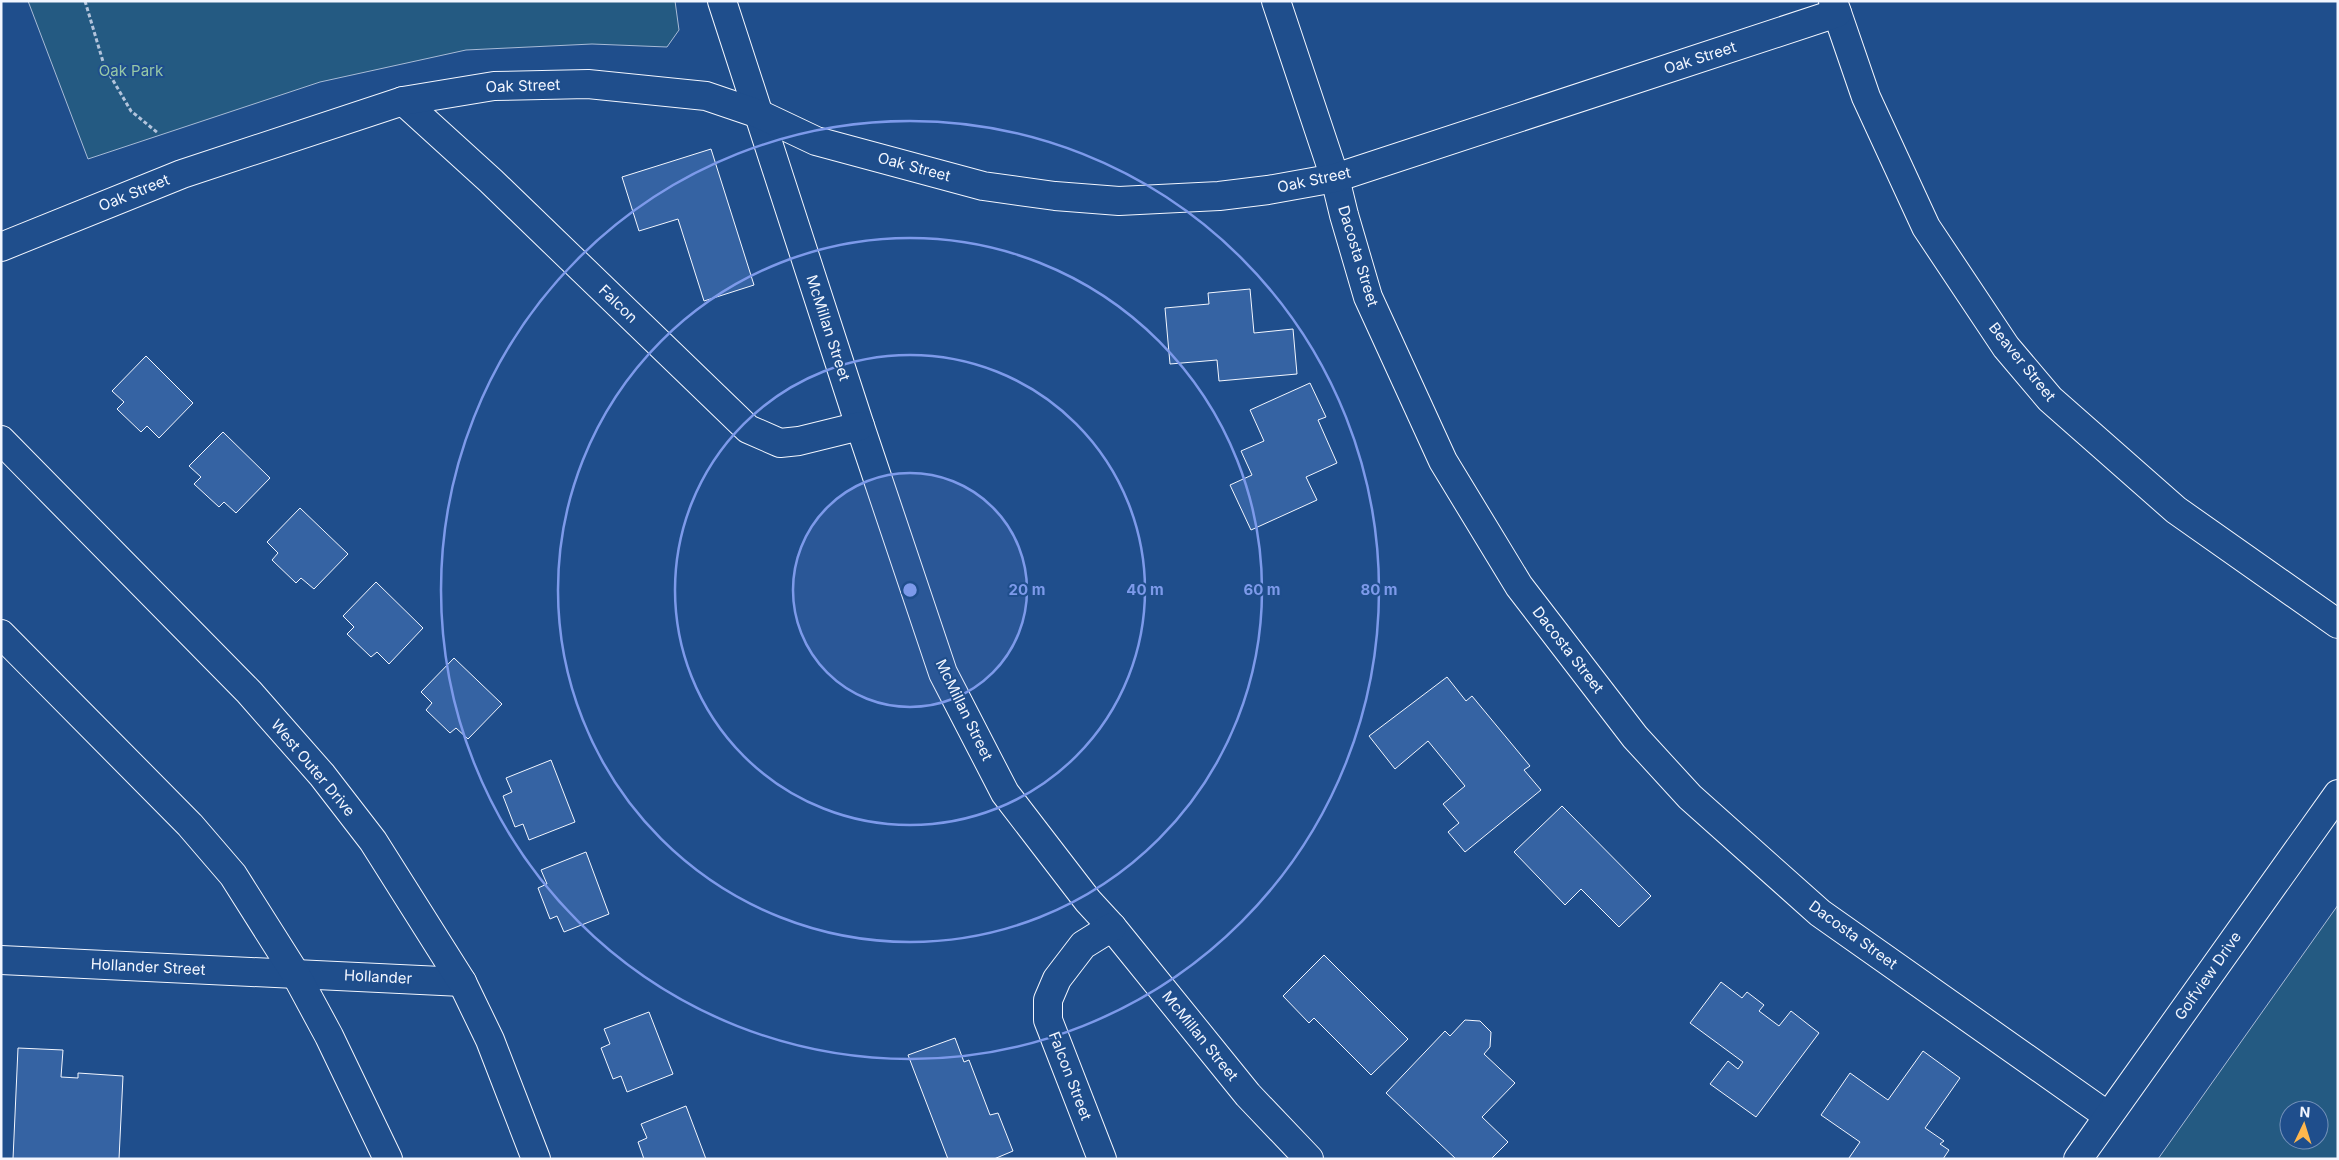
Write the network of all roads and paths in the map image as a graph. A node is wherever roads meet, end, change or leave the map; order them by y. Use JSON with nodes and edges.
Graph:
{"nodes":[{"id":1,"x":85,"y":1,"type":"edge"},
{"id":2,"x":722,"y":1,"type":"edge"},
{"id":3,"x":1276,"y":1,"type":"edge"},
{"id":4,"x":1835,"y":7,"type":"edge"},
{"id":5,"x":403,"y":101,"type":"junction"},
{"id":6,"x":760,"y":114,"type":"junction"},
{"id":7,"x":158,"y":132,"type":"dead end"},
{"id":8,"x":1336,"y":178,"type":"junction"},
{"id":9,"x":1,"y":247,"type":"edge"},
{"id":10,"x":860,"y":426,"type":"junction"},
{"id":11,"x":1,"y":440,"type":"edge"},
{"id":12,"x":2338,"y":624,"type":"edge"},
{"id":13,"x":1,"y":634,"type":"edge"},
{"id":14,"x":2338,"y":794,"type":"edge"},
{"id":15,"x":1112,"y":927,"type":"junction"},
{"id":16,"x":1,"y":960,"type":"edge"},
{"id":17,"x":294,"y":973,"type":"junction"},
{"id":18,"x":462,"y":982,"type":"junction"},
{"id":19,"x":2108,"y":1116,"type":"junction"},
{"id":20,"x":388,"y":1159,"type":"edge"},
{"id":21,"x":536,"y":1159,"type":"edge"},
{"id":22,"x":1102,"y":1159,"type":"edge"},
{"id":23,"x":1309,"y":1159,"type":"edge"},
{"id":24,"x":2078,"y":1159,"type":"edge"}],
"edges":[{"from":1,"to":7,"type":"path"},
{"from":2,"to":6,"type":"street","name":"McMillan Street"},
{"from":3,"to":8,"type":"street","name":"Dacosta Street"},
{"from":4,"to":8,"type":"street","name":"Oak Street"},
{"from":4,"to":12,"type":"street","name":"Beaver Street"},
{"from":5,"to":6,"type":"street","name":"Oak Street"},
{"from":5,"to":9,"type":"street","name":"Oak Street"},
{"from":5,"to":10,"type":"street","name":"Falcon"},
{"from":6,"to":8,"type":"street","name":"Oak Street"},
{"from":6,"to":10,"type":"street","name":"McMillan Street"},
{"from":8,"to":19,"type":"street","name":"Dacosta Street"},
{"from":10,"to":15,"type":"street","name":"McMillan Street"},
{"from":11,"to":18,"type":"street","name":"West Outer Drive"},
{"from":13,"to":17,"type":"street"},
{"from":14,"to":19,"type":"street","name":"Golfview Drive"},
{"from":15,"to":22,"type":"street","name":"Falcon Street"},
{"from":15,"to":23,"type":"street","name":"McMillan Street"},
{"from":16,"to":17,"type":"street","name":"Hollander Street"},
{"from":17,"to":18,"type":"street","name":"Hollander"},
{"from":17,"to":20,"type":"street"},
{"from":18,"to":21,"type":"street","name":"West Outer Drive"},
{"from":19,"to":24,"type":"street","name":"Golfview Drive"}]}
